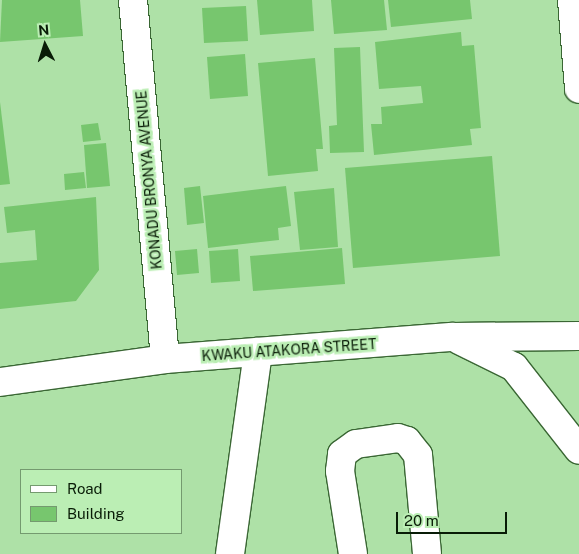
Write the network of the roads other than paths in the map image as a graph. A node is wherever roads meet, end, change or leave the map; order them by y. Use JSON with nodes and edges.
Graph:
{"nodes":[{"id":1,"x":133,"y":0,"type":"edge"},
{"id":2,"x":572,"y":0,"type":"edge"},
{"id":3,"x":579,"y":89,"type":"edge"},
{"id":4,"x":579,"y":336,"type":"edge"},
{"id":5,"x":453,"y":337,"type":"junction"},
{"id":6,"x":258,"y":352,"type":"junction"},
{"id":7,"x":166,"y":359,"type":"junction"},
{"id":8,"x":0,"y":382,"type":"edge"},
{"id":9,"x":579,"y":450,"type":"edge"},
{"id":10,"x":230,"y":554,"type":"edge"},
{"id":11,"x":353,"y":554,"type":"edge"},
{"id":12,"x":428,"y":554,"type":"edge"}],
"edges":[{"from":1,"to":7,"type":"street","name":"KONADU BRONYA AVENUE"},
{"from":2,"to":3,"type":"street"},
{"from":4,"to":5,"type":"street","name":"KWAKU ATAKORA STREET"},
{"from":5,"to":6,"type":"street","name":"KWAKU ATAKORA STREET"},
{"from":5,"to":9,"type":"street"},
{"from":6,"to":7,"type":"street","name":"KWAKU ATAKORA STREET"},
{"from":6,"to":10,"type":"street"},
{"from":7,"to":8,"type":"street","name":"KWAKU ATAKORA STREET"},
{"from":11,"to":12,"type":"street"}]}
